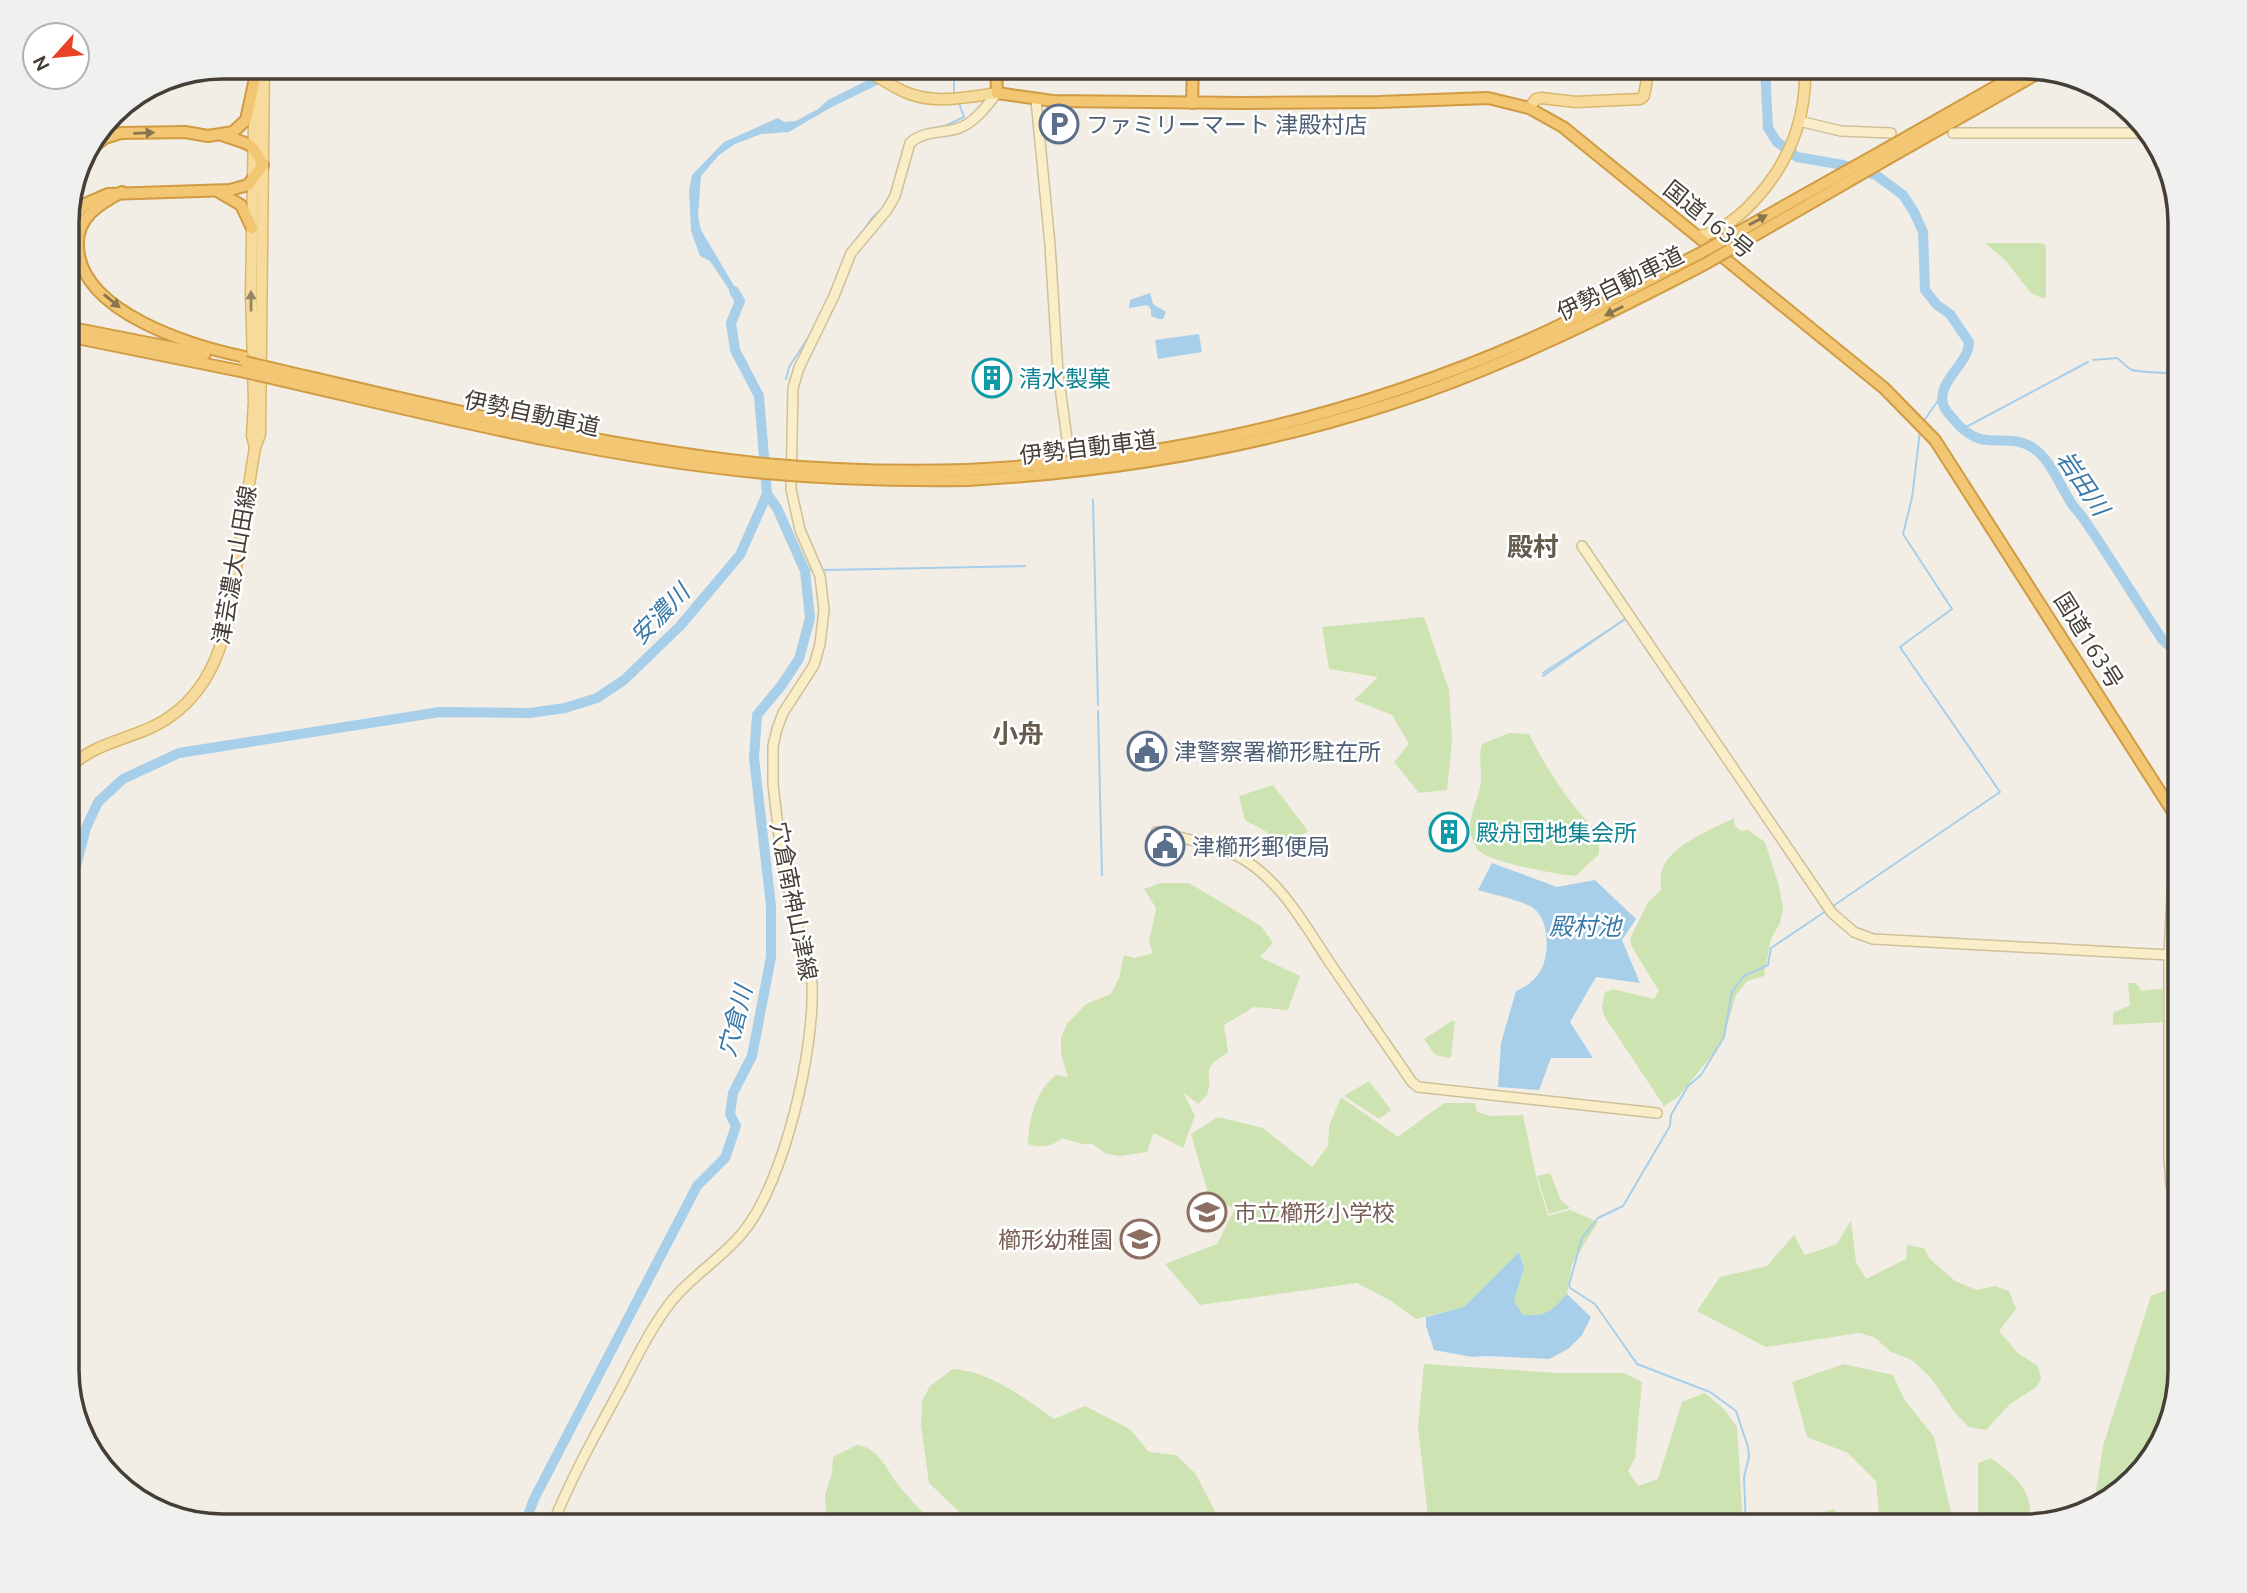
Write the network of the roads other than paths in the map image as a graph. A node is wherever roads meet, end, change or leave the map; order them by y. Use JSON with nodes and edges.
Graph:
{"nodes":[{"id":1,"x":254,"y":79,"type":"edge"},
{"id":2,"x":264,"y":79,"type":"edge"},
{"id":3,"x":883,"y":79,"type":"edge"},
{"id":4,"x":996,"y":79,"type":"edge"},
{"id":5,"x":1193,"y":79,"type":"edge"},
{"id":6,"x":1647,"y":79,"type":"edge"},
{"id":7,"x":1805,"y":79,"type":"edge"},
{"id":8,"x":2010,"y":79,"type":"edge"},
{"id":9,"x":2027,"y":79,"type":"edge"},
{"id":10,"x":254,"y":83,"type":"junction"},
{"id":11,"x":997,"y":93,"type":"junction"},
{"id":12,"x":1036,"y":100,"type":"junction"},
{"id":13,"x":1192,"y":103,"type":"junction"},
{"id":14,"x":1529,"y":108,"type":"junction"},
{"id":15,"x":1798,"y":126,"type":"junction"},
{"id":16,"x":1891,"y":133,"type":"dead end"},
{"id":17,"x":1953,"y":133,"type":"dead end"},
{"id":18,"x":2137,"y":133,"type":"edge"},
{"id":19,"x":222,"y":135,"type":"junction"},
{"id":20,"x":106,"y":138,"type":"edge"},
{"id":21,"x":254,"y":148,"type":"junction"},
{"id":22,"x":1886,"y":154,"type":"junction"},
{"id":23,"x":263,"y":165,"type":"junction"},
{"id":24,"x":254,"y":180,"type":"junction"},
{"id":25,"x":215,"y":190,"type":"junction"},
{"id":26,"x":122,"y":192,"type":"junction"},
{"id":27,"x":79,"y":211,"type":"edge"},
{"id":28,"x":252,"y":228,"type":"junction"},
{"id":29,"x":1698,"y":236,"type":"junction"},
{"id":30,"x":79,"y":329,"type":"edge"},
{"id":31,"x":79,"y":338,"type":"edge"},
{"id":32,"x":79,"y":345,"type":"edge"},
{"id":33,"x":153,"y":353,"type":"junction"},
{"id":34,"x":245,"y":364,"type":"junction"},
{"id":35,"x":1252,"y":438,"type":"junction"},
{"id":36,"x":255,"y":448,"type":"junction"},
{"id":37,"x":1074,"y":457,"type":"dead end"},
{"id":38,"x":968,"y":475,"type":"junction"},
{"id":39,"x":1582,"y":546,"type":"dead end"},
{"id":40,"x":79,"y":761,"type":"edge"},
{"id":41,"x":2168,"y":801,"type":"edge"},
{"id":42,"x":1156,"y":832,"type":"dead end"},
{"id":43,"x":2168,"y":955,"type":"edge"},
{"id":44,"x":1657,"y":1113,"type":"dead end"},
{"id":45,"x":558,"y":1514,"type":"edge"}],
"edges":[{"from":1,"to":10,"type":"main road","name":"津芸濃大山田線"},
{"from":2,"to":23,"type":"main road","name":"津芸濃大山田線"},
{"from":3,"to":11,"type":"main road"},
{"from":4,"to":11,"type":"highway"},
{"from":5,"to":13,"type":"highway"},
{"from":6,"to":14,"type":"main road"},
{"from":7,"to":15,"type":"main road"},
{"from":8,"to":22,"type":"highway","name":"伊勢自動車道"},
{"from":9,"to":22,"type":"highway","name":"伊勢自動車道"},
{"from":10,"to":19,"type":"highway"},
{"from":10,"to":21,"type":"main road","name":"津芸濃大山田線"},
{"from":11,"to":12,"type":"highway","name":"国道163号"},
{"from":11,"to":45,"type":"street","name":"穴倉南神山津線"},
{"from":12,"to":13,"type":"highway","name":"国道163号"},
{"from":12,"to":37,"type":"street"},
{"from":13,"to":14,"type":"highway","name":"国道163号"},
{"from":14,"to":29,"type":"highway","name":"国道163号"},
{"from":15,"to":16,"type":"street"},
{"from":15,"to":29,"type":"main road"},
{"from":17,"to":18,"type":"street"},
{"from":20,"to":19,"type":"highway","one_way":true},
{"from":19,"to":21,"type":"highway"},
{"from":21,"to":23,"type":"highway"},
{"from":21,"to":24,"type":"main road","name":"津芸濃大山田線"},
{"from":35,"to":22,"type":"highway","name":"伊勢自動車道","one_way":true,"bridge":true},
{"from":22,"to":35,"type":"highway","name":"伊勢自動車道","one_way":true,"bridge":true},
{"from":23,"to":24,"type":"highway"},
{"from":23,"to":36,"type":"main road","name":"津芸濃大山田線"},
{"from":24,"to":25,"type":"highway"},
{"from":24,"to":28,"type":"main road","name":"津芸濃大山田線"},
{"from":25,"to":26,"type":"highway"},
{"from":25,"to":28,"type":"highway"},
{"from":26,"to":27,"type":"highway"},
{"from":26,"to":34,"type":"highway","one_way":true},
{"from":36,"to":28,"type":"main road","name":"津芸濃大山田線","one_way":true},
{"from":29,"to":41,"type":"highway","name":"国道163号"},
{"from":30,"to":34,"type":"highway","name":"伊勢自動車道"},
{"from":31,"to":33,"type":"highway","name":"伊勢自動車道"},
{"from":32,"to":33,"type":"highway"},
{"from":33,"to":34,"type":"highway","name":"伊勢自動車道"},
{"from":34,"to":38,"type":"highway","name":"伊勢自動車道","bridge":true},
{"from":34,"to":38,"type":"highway","name":"伊勢自動車道","bridge":true},
{"from":35,"to":38,"type":"highway","name":"伊勢自動車道"},
{"from":36,"to":40,"type":"main road","name":"津芸濃大山田線"},
{"from":39,"to":43,"type":"street"},
{"from":42,"to":44,"type":"street"}]}
